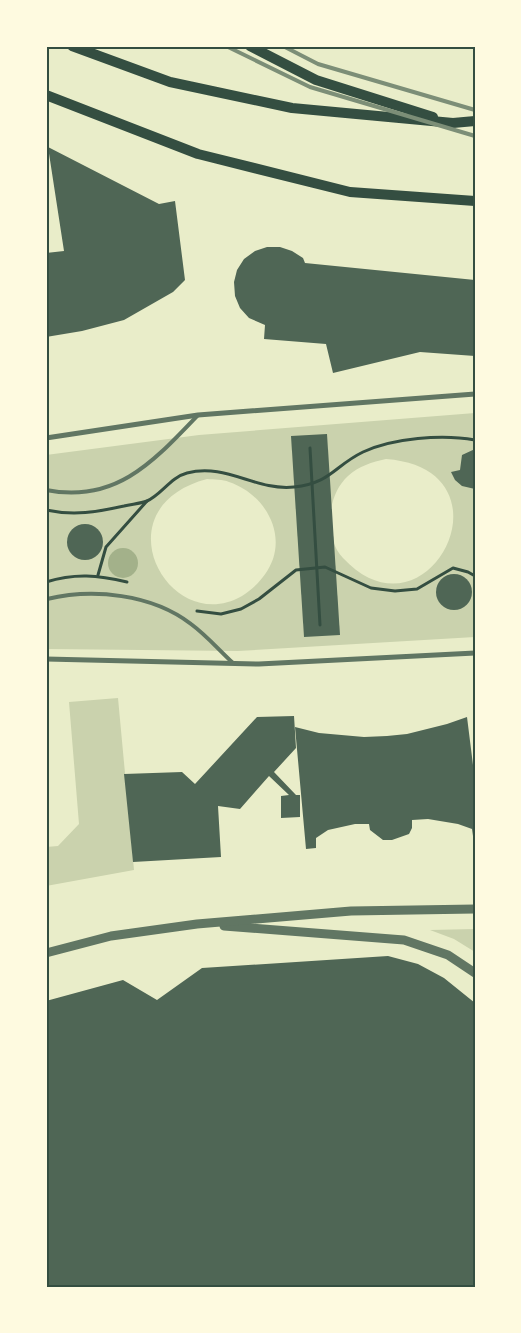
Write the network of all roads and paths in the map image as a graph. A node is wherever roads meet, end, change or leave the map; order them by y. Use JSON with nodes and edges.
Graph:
{"nodes":[{"id":1,"x":72,"y":46,"type":"edge"},
{"id":2,"x":250,"y":46,"type":"edge"},
{"id":3,"x":46,"y":95,"type":"edge"},
{"id":4,"x":475,"y":121,"type":"edge"},
{"id":5,"x":453,"y":123,"type":"junction"},
{"id":6,"x":475,"y":201,"type":"edge"},
{"id":7,"x":475,"y":394,"type":"edge"},
{"id":8,"x":198,"y":415,"type":"junction"},
{"id":9,"x":46,"y":438,"type":"edge"},
{"id":10,"x":475,"y":440,"type":"edge"},
{"id":11,"x":310,"y":448,"type":"dead end"},
{"id":12,"x":46,"y":490,"type":"edge"},
{"id":13,"x":147,"y":501,"type":"junction"},
{"id":14,"x":46,"y":510,"type":"edge"},
{"id":15,"x":98,"y":575,"type":"junction"},
{"id":16,"x":475,"y":576,"type":"edge"},
{"id":17,"x":46,"y":582,"type":"edge"},
{"id":18,"x":135,"y":584,"type":"dead end"},
{"id":19,"x":47,"y":599,"type":"edge"},
{"id":20,"x":190,"y":608,"type":"dead end"},
{"id":21,"x":320,"y":625,"type":"dead end"},
{"id":22,"x":475,"y":652,"type":"edge"},
{"id":23,"x":46,"y":659,"type":"edge"},
{"id":24,"x":232,"y":663,"type":"junction"},
{"id":25,"x":475,"y":909,"type":"edge"},
{"id":26,"x":197,"y":924,"type":"junction"},
{"id":27,"x":46,"y":953,"type":"edge"},
{"id":28,"x":475,"y":973,"type":"edge"}],
"edges":[{"from":1,"to":5,"type":"main road"},
{"from":2,"to":5,"type":"main road"},
{"from":3,"to":6,"type":"main road"},
{"from":4,"to":5,"type":"main road"},
{"from":7,"to":8,"type":"street"},
{"from":8,"to":9,"type":"street"},
{"from":8,"to":12,"type":"lane"},
{"from":10,"to":13,"type":"path"},
{"from":11,"to":21,"type":"path"},
{"from":13,"to":14,"type":"path"},
{"from":13,"to":15,"type":"path"},
{"from":15,"to":17,"type":"path"},
{"from":15,"to":18,"type":"path"},
{"from":16,"to":20,"type":"path"},
{"from":19,"to":24,"type":"lane"},
{"from":22,"to":24,"type":"street"},
{"from":23,"to":24,"type":"street"},
{"from":25,"to":26,"type":"street"},
{"from":26,"to":27,"type":"street"},
{"from":26,"to":28,"type":"street"}]}
